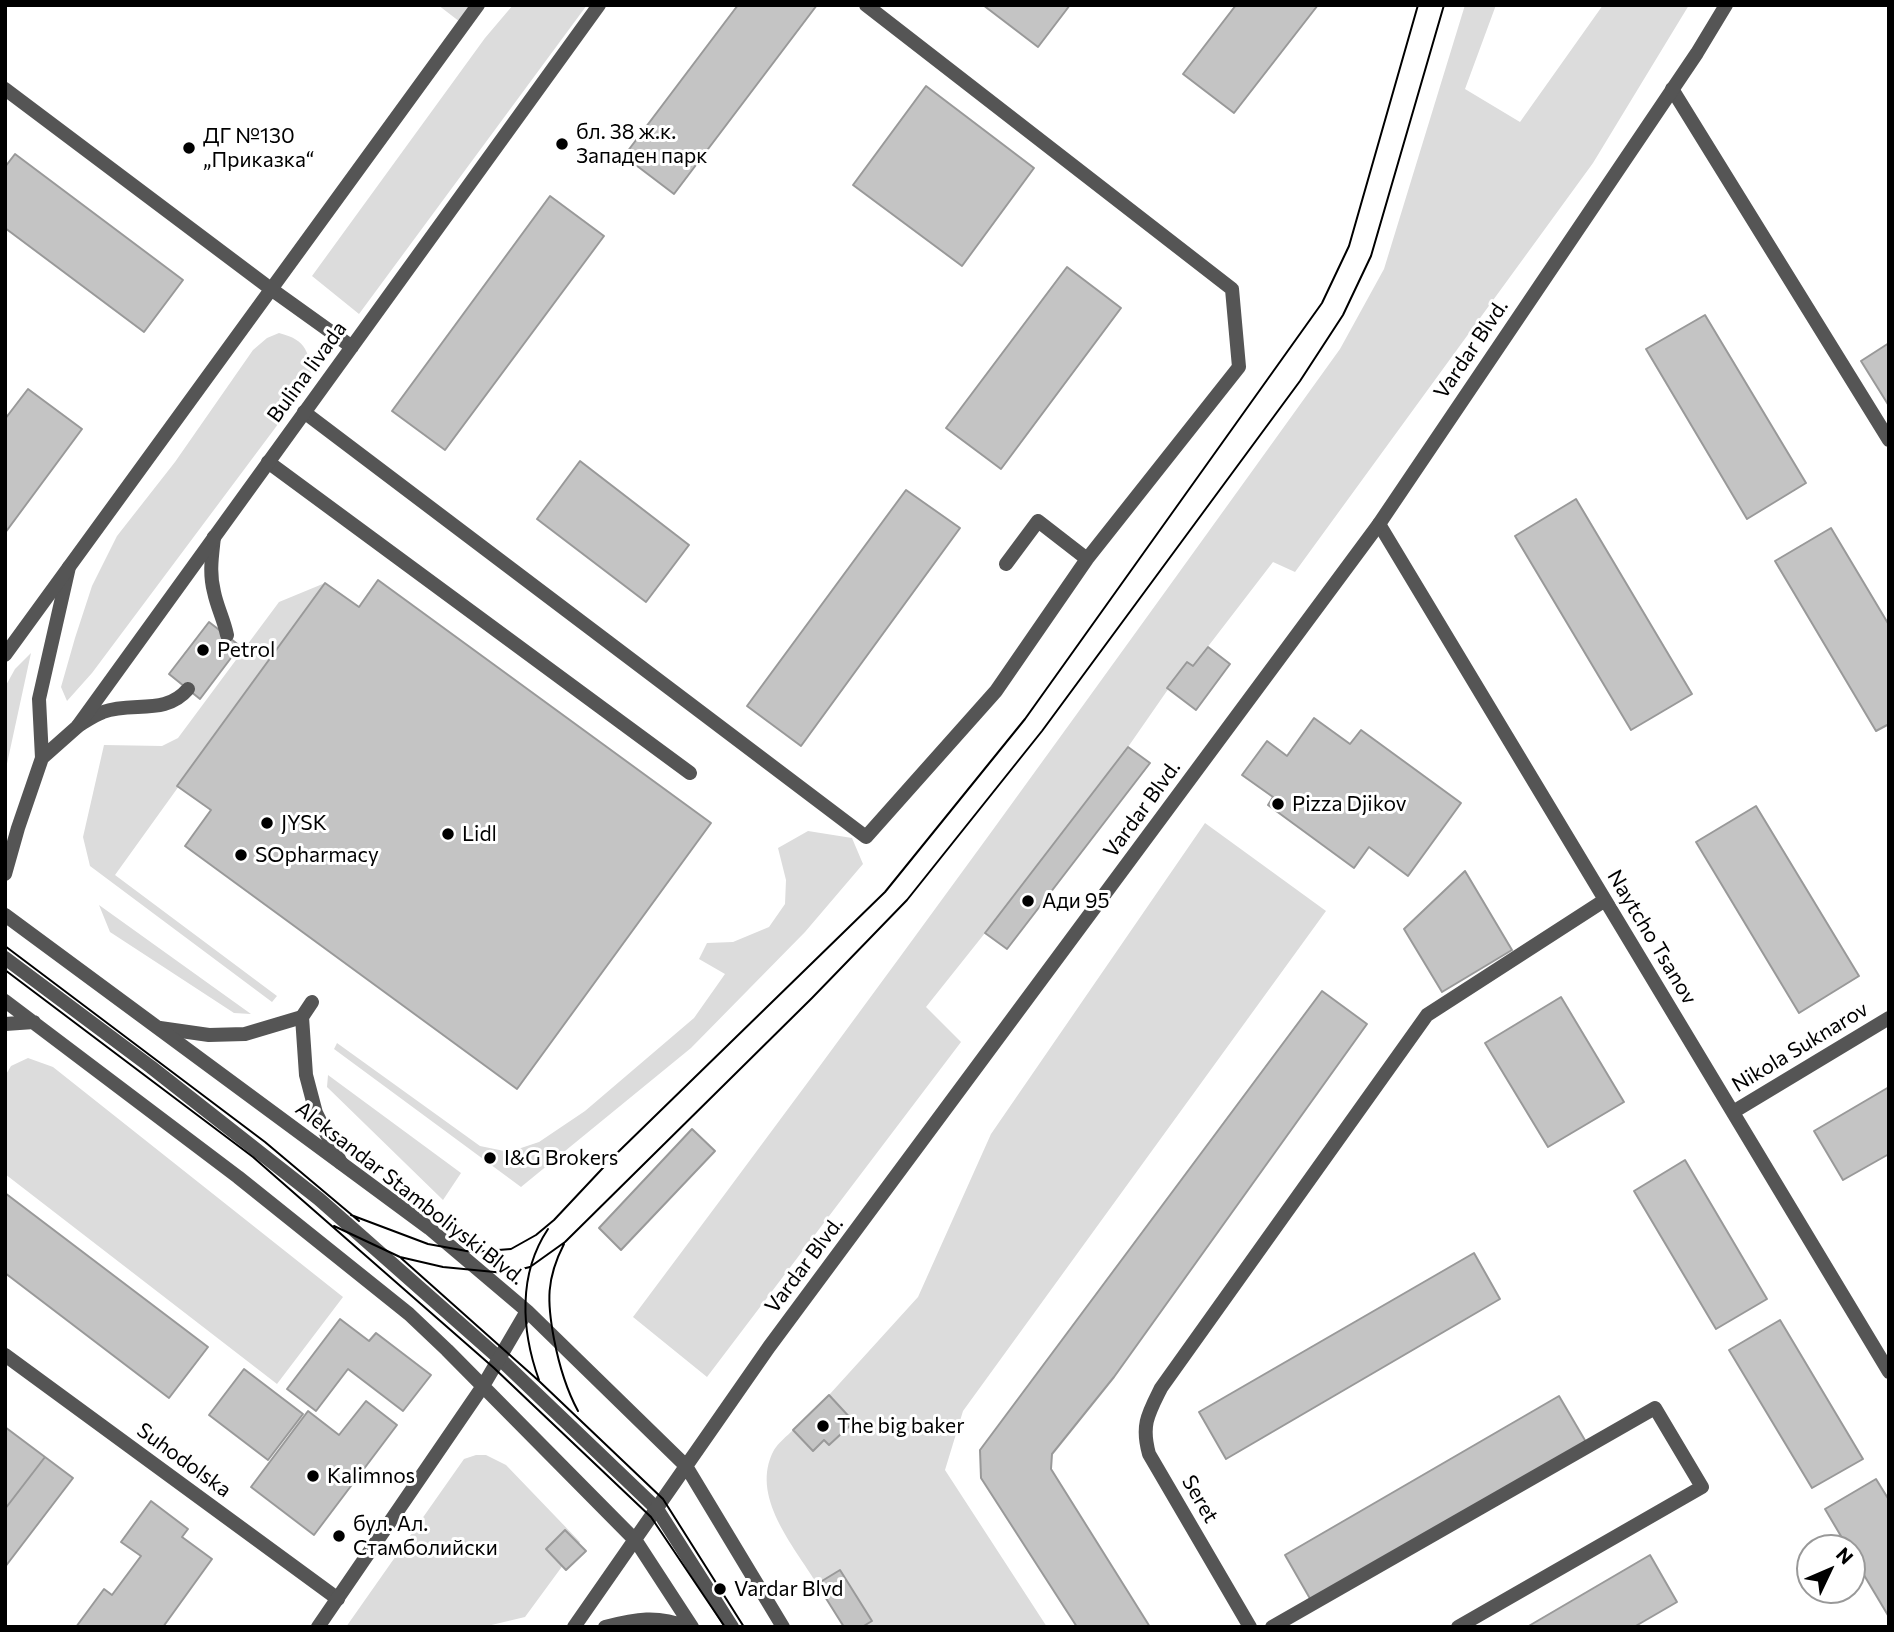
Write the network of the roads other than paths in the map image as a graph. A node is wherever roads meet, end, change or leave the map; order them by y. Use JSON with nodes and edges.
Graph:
{"nodes":[{"id":1,"x":478,"y":5,"type":"edge"},
{"id":2,"x":599,"y":5,"type":"edge"},
{"id":3,"x":866,"y":5,"type":"edge"},
{"id":4,"x":1726,"y":5,"type":"edge"},
{"id":5,"x":5,"y":89,"type":"edge"},
{"id":6,"x":1672,"y":89,"type":"junction"},
{"id":7,"x":271,"y":289,"type":"junction"},
{"id":8,"x":352,"y":347,"type":"junction"},
{"id":9,"x":304,"y":412,"type":"junction"},
{"id":10,"x":1889,"y":440,"type":"edge"},
{"id":11,"x":268,"y":463,"type":"junction"},
{"id":12,"x":1378,"y":524,"type":"junction"},
{"id":13,"x":215,"y":537,"type":"junction"},
{"id":14,"x":1087,"y":559,"type":"junction"},
{"id":15,"x":1006,"y":564,"type":"dead end"},
{"id":16,"x":69,"y":567,"type":"junction"},
{"id":17,"x":227,"y":635,"type":"dead end"},
{"id":18,"x":5,"y":655,"type":"edge"},
{"id":19,"x":188,"y":689,"type":"dead end"},
{"id":20,"x":77,"y":727,"type":"junction"},
{"id":21,"x":42,"y":758,"type":"junction"},
{"id":22,"x":690,"y":773,"type":"dead end"},
{"id":23,"x":5,"y":874,"type":"edge"},
{"id":24,"x":1605,"y":900,"type":"junction"},
{"id":25,"x":5,"y":915,"type":"edge"},
{"id":26,"x":5,"y":958,"type":"edge"},
{"id":27,"x":5,"y":1001,"type":"edge"},
{"id":28,"x":312,"y":1002,"type":"dead end"},
{"id":29,"x":302,"y":1017,"type":"junction"},
{"id":30,"x":1889,"y":1018,"type":"edge"},
{"id":31,"x":34,"y":1022,"type":"junction"},
{"id":32,"x":5,"y":1024,"type":"edge"},
{"id":33,"x":160,"y":1028,"type":"junction"},
{"id":34,"x":1733,"y":1112,"type":"junction"},
{"id":35,"x":341,"y":1163,"type":"junction"},
{"id":36,"x":527,"y":1311,"type":"junction"},
{"id":37,"x":5,"y":1355,"type":"edge"},
{"id":38,"x":499,"y":1358,"type":"junction"},
{"id":39,"x":1889,"y":1371,"type":"edge"},
{"id":40,"x":483,"y":1387,"type":"junction"},
{"id":41,"x":686,"y":1466,"type":"junction"},
{"id":42,"x":657,"y":1509,"type":"junction"},
{"id":43,"x":636,"y":1541,"type":"junction"},
{"id":44,"x":338,"y":1599,"type":"junction"},
{"id":45,"x":318,"y":1627,"type":"edge"},
{"id":46,"x":574,"y":1627,"type":"edge"},
{"id":47,"x":605,"y":1627,"type":"edge"},
{"id":48,"x":690,"y":1627,"type":"edge"},
{"id":49,"x":732,"y":1627,"type":"edge"},
{"id":50,"x":783,"y":1627,"type":"edge"},
{"id":51,"x":1250,"y":1627,"type":"edge"},
{"id":52,"x":1272,"y":1627,"type":"edge"},
{"id":53,"x":1458,"y":1627,"type":"edge"}],
"edges":[{"from":1,"to":7,"type":"street"},
{"from":2,"to":8,"type":"street","name":"Bulina livada"},
{"from":3,"to":14,"type":"street"},
{"from":4,"to":6,"type":"street","name":"Vardar Blvd."},
{"from":5,"to":7,"type":"street"},
{"from":6,"to":10,"type":"street"},
{"from":6,"to":12,"type":"street","name":"Vardar Blvd."},
{"from":7,"to":8,"type":"street"},
{"from":7,"to":16,"type":"street"},
{"from":8,"to":9,"type":"street","name":"Bulina livada"},
{"from":9,"to":11,"type":"street","name":"Bulina livada"},
{"from":9,"to":14,"type":"street"},
{"from":11,"to":13,"type":"street","name":"Bulina livada"},
{"from":11,"to":22,"type":"street"},
{"from":12,"to":24,"type":"street","name":"Naytcho Tsanov"},
{"from":12,"to":41,"type":"street","name":"Vardar Blvd."},
{"from":13,"to":17,"type":"street"},
{"from":13,"to":20,"type":"street","name":"Bulina livada"},
{"from":14,"to":15,"type":"street"},
{"from":16,"to":18,"type":"street"},
{"from":16,"to":21,"type":"street"},
{"from":19,"to":20,"type":"street"},
{"from":20,"to":21,"type":"street","name":"Bulina livada"},
{"from":21,"to":23,"type":"street"},
{"from":24,"to":34,"type":"street","name":"Naytcho Tsanov"},
{"from":24,"to":51,"type":"street","name":"Seret"},
{"from":25,"to":33,"type":"street","name":"Aleksandar Stamboliyski Blvd."},
{"from":26,"to":38,"type":"street"},
{"from":27,"to":31,"type":"street"},
{"from":28,"to":29,"type":"street"},
{"from":29,"to":33,"type":"street"},
{"from":29,"to":35,"type":"street"},
{"from":30,"to":34,"type":"street","name":"Nikola Suknarov"},
{"from":31,"to":32,"type":"street"},
{"from":31,"to":40,"type":"street"},
{"from":33,"to":35,"type":"street","name":"Aleksandar Stamboliyski Blvd."},
{"from":34,"to":39,"type":"street","name":"Naytcho Tsanov"},
{"from":35,"to":36,"type":"street","name":"Aleksandar Stamboliyski Blvd."},
{"from":36,"to":38,"type":"street"},
{"from":36,"to":41,"type":"street","name":"Aleksandar Stamboliyski Blvd."},
{"from":37,"to":44,"type":"street","name":"Suhodolska"},
{"from":38,"to":40,"type":"street"},
{"from":38,"to":42,"type":"street"},
{"from":40,"to":43,"type":"street"},
{"from":40,"to":44,"type":"street"},
{"from":41,"to":42,"type":"street","name":"Vardar Blvd."},
{"from":41,"to":50,"type":"street","name":"Aleksandar Stamboliyski Blvd."},
{"from":42,"to":43,"type":"street","name":"Vardar Blvd."},
{"from":42,"to":49,"type":"street"},
{"from":43,"to":46,"type":"street","name":"Vardar Blvd."},
{"from":43,"to":48,"type":"street"},
{"from":44,"to":45,"type":"street"},
{"from":47,"to":48,"type":"street"},
{"from":52,"to":53,"type":"street"}]}
